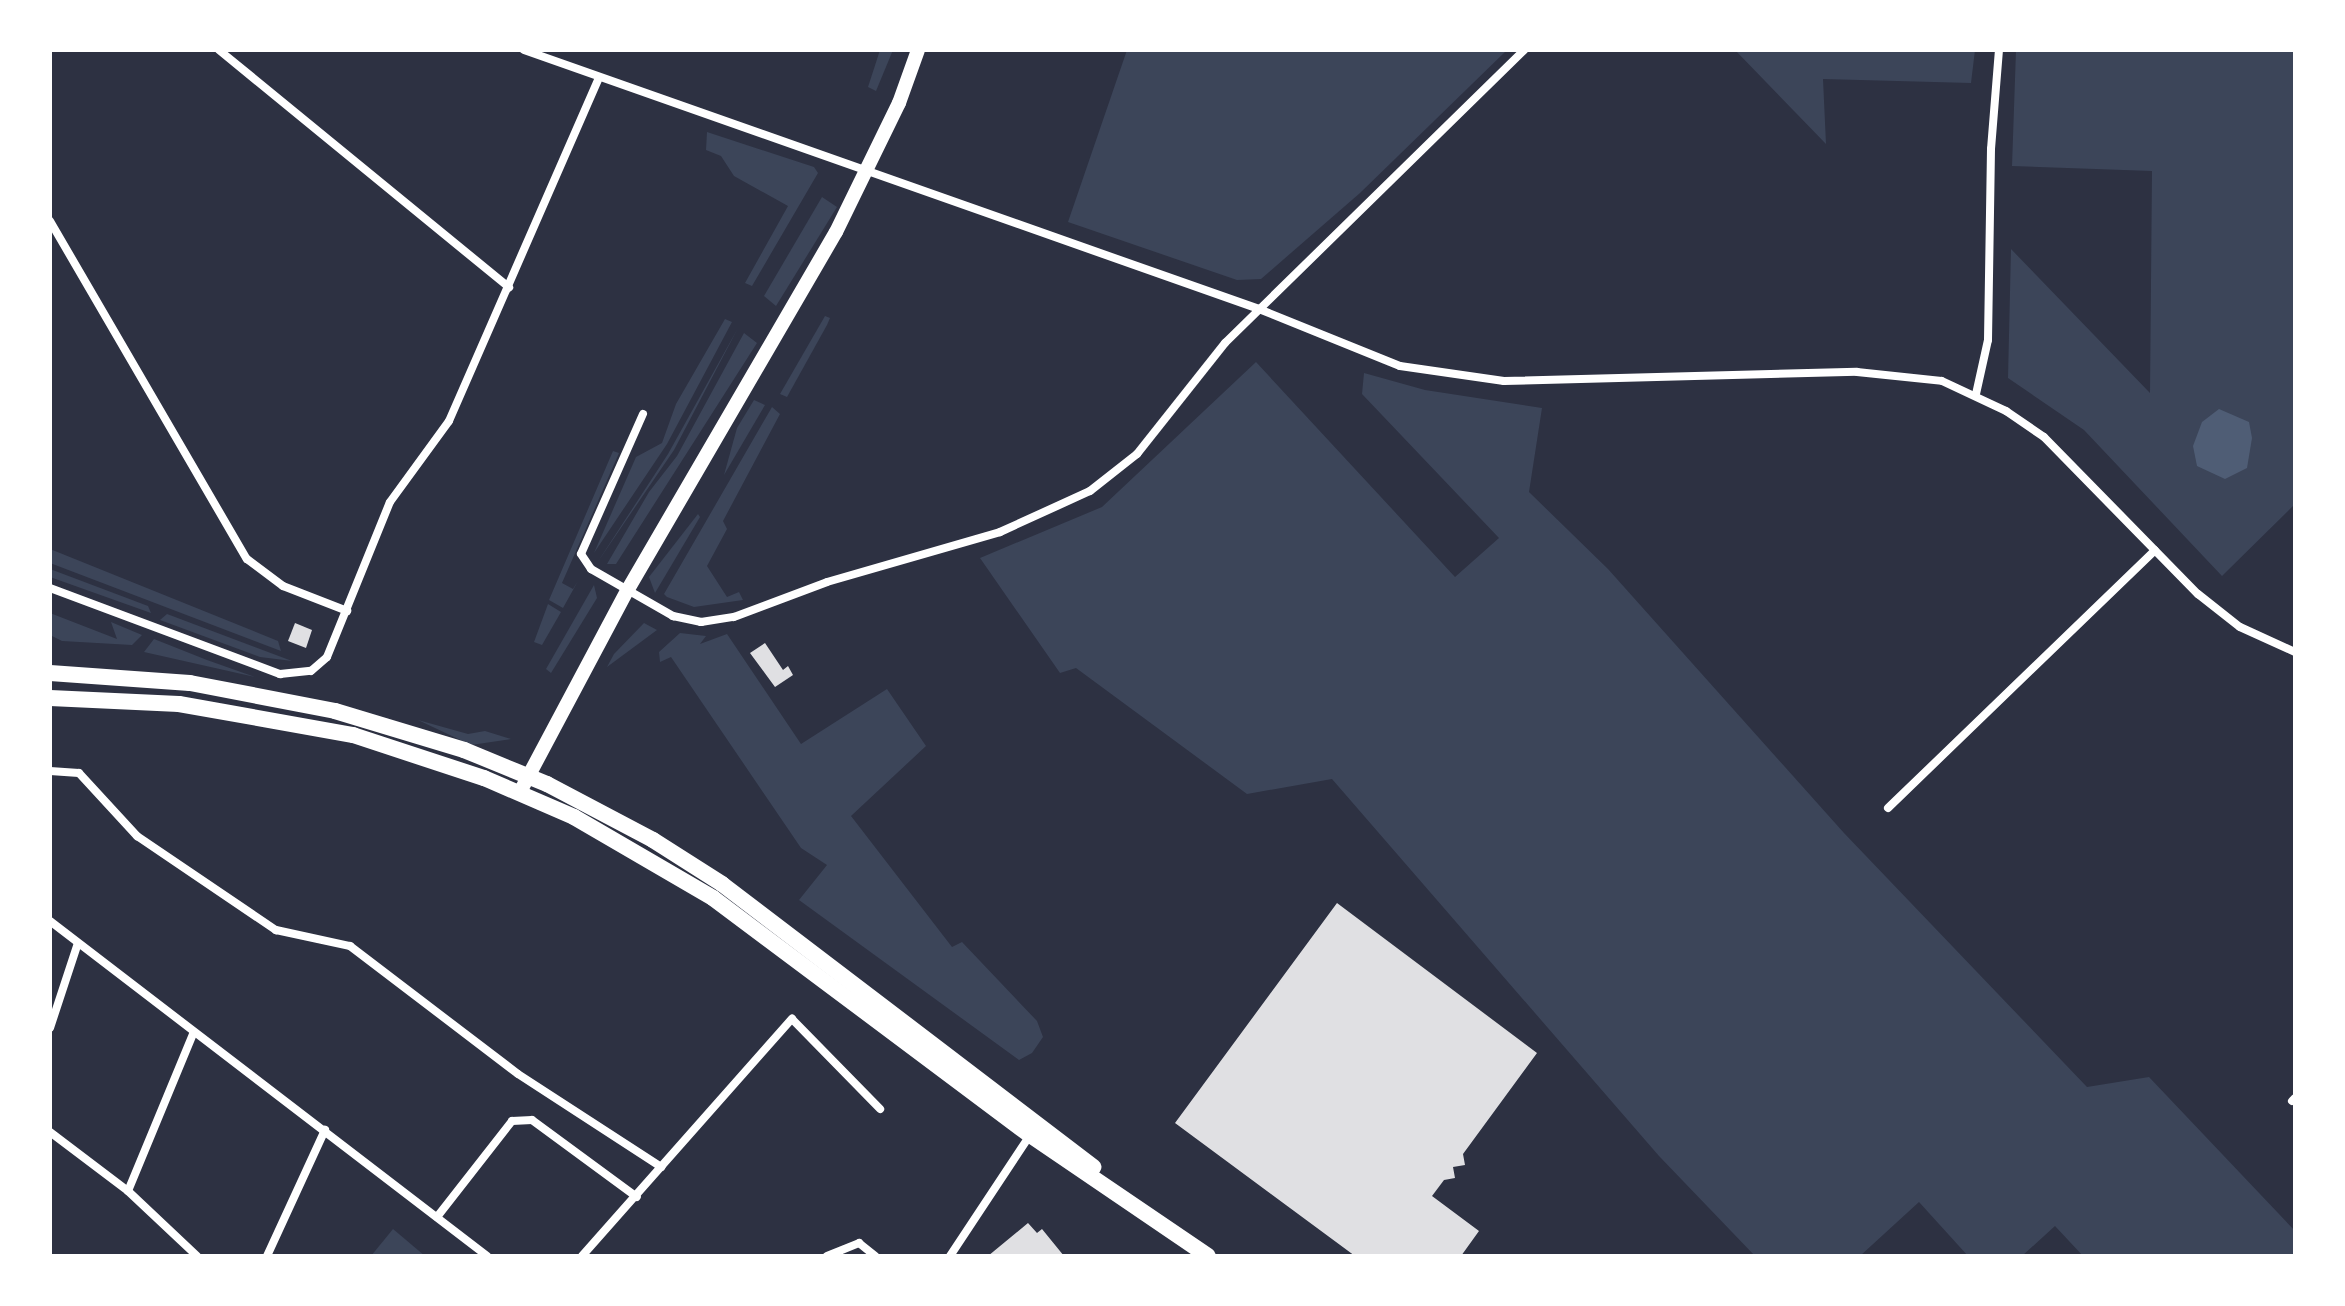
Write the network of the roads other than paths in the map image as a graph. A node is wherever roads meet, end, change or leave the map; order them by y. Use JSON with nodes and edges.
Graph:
{"nodes":[{"id":1,"x":219,"y":50,"type":"edge"},
{"id":2,"x":524,"y":50,"type":"edge"},
{"id":3,"x":918,"y":50,"type":"edge"},
{"id":4,"x":1524,"y":50,"type":"edge"},
{"id":5,"x":1999,"y":50,"type":"edge"},
{"id":6,"x":598,"y":80,"type":"junction"},
{"id":7,"x":869,"y":168,"type":"junction"},
{"id":8,"x":50,"y":221,"type":"edge"},
{"id":9,"x":509,"y":287,"type":"junction"},
{"id":10,"x":1259,"y":309,"type":"junction"},
{"id":11,"x":1976,"y":394,"type":"junction"},
{"id":12,"x":643,"y":414,"type":"dead end"},
{"id":13,"x":2155,"y":550,"type":"junction"},
{"id":14,"x":50,"y":588,"type":"edge"},
{"id":15,"x":627,"y":591,"type":"junction"},
{"id":16,"x":347,"y":611,"type":"junction"},
{"id":17,"x":2295,"y":652,"type":"edge"},
{"id":18,"x":50,"y":673,"type":"edge"},
{"id":19,"x":50,"y":698,"type":"edge"},
{"id":20,"x":50,"y":771,"type":"edge"},
{"id":21,"x":527,"y":776,"type":"junction"},
{"id":22,"x":520,"y":792,"type":"junction"},
{"id":23,"x":1888,"y":808,"type":"dead end"},
{"id":24,"x":50,"y":921,"type":"edge"},
{"id":25,"x":78,"y":943,"type":"junction"},
{"id":26,"x":50,"y":1028,"type":"edge"},
{"id":27,"x":194,"y":1032,"type":"junction"},
{"id":28,"x":880,"y":1109,"type":"dead end"},
{"id":29,"x":325,"y":1130,"type":"junction"},
{"id":30,"x":50,"y":1132,"type":"edge"},
{"id":31,"x":1030,"y":1135,"type":"junction"},
{"id":32,"x":661,"y":1167,"type":"junction"},
{"id":33,"x":128,"y":1191,"type":"junction"},
{"id":34,"x":637,"y":1197,"type":"junction"},
{"id":35,"x":1138,"y":1205,"type":"junction"},
{"id":36,"x":437,"y":1217,"type":"junction"},
{"id":37,"x":197,"y":1256,"type":"edge"},
{"id":38,"x":267,"y":1256,"type":"edge"},
{"id":39,"x":487,"y":1256,"type":"edge"},
{"id":40,"x":582,"y":1256,"type":"edge"},
{"id":41,"x":827,"y":1256,"type":"edge"},
{"id":42,"x":875,"y":1256,"type":"edge"},
{"id":43,"x":950,"y":1256,"type":"edge"},
{"id":44,"x":1208,"y":1256,"type":"edge"}],
"edges":[{"from":1,"to":9,"type":"street"},
{"from":2,"to":6,"type":"street"},
{"from":3,"to":7,"type":"main road"},
{"from":4,"to":10,"type":"street"},
{"from":5,"to":11,"type":"street"},
{"from":6,"to":7,"type":"street"},
{"from":6,"to":9,"type":"street"},
{"from":7,"to":10,"type":"street"},
{"from":7,"to":15,"type":"main road"},
{"from":8,"to":16,"type":"street"},
{"from":9,"to":16,"type":"street"},
{"from":10,"to":11,"type":"street"},
{"from":10,"to":15,"type":"street"},
{"from":11,"to":13,"type":"street"},
{"from":12,"to":15,"type":"street"},
{"from":13,"to":17,"type":"street"},
{"from":13,"to":23,"type":"street"},
{"from":14,"to":16,"type":"street"},
{"from":15,"to":21,"type":"main road"},
{"from":18,"to":21,"type":"main road"},
{"from":19,"to":22,"type":"main road"},
{"from":20,"to":32,"type":"street"},
{"from":21,"to":22,"type":"main road"},
{"from":21,"to":35,"type":"main road"},
{"from":22,"to":31,"type":"main road"},
{"from":24,"to":25,"type":"street"},
{"from":25,"to":26,"type":"street"},
{"from":25,"to":27,"type":"street"},
{"from":27,"to":29,"type":"street"},
{"from":27,"to":33,"type":"street"},
{"from":28,"to":32,"type":"street"},
{"from":29,"to":36,"type":"street"},
{"from":29,"to":38,"type":"street"},
{"from":30,"to":33,"type":"street"},
{"from":31,"to":35,"type":"main road"},
{"from":31,"to":43,"type":"street"},
{"from":32,"to":34,"type":"street"},
{"from":33,"to":37,"type":"street"},
{"from":34,"to":36,"type":"street"},
{"from":34,"to":40,"type":"street"},
{"from":35,"to":44,"type":"main road"},
{"from":36,"to":39,"type":"street"},
{"from":41,"to":42,"type":"street"}]}
